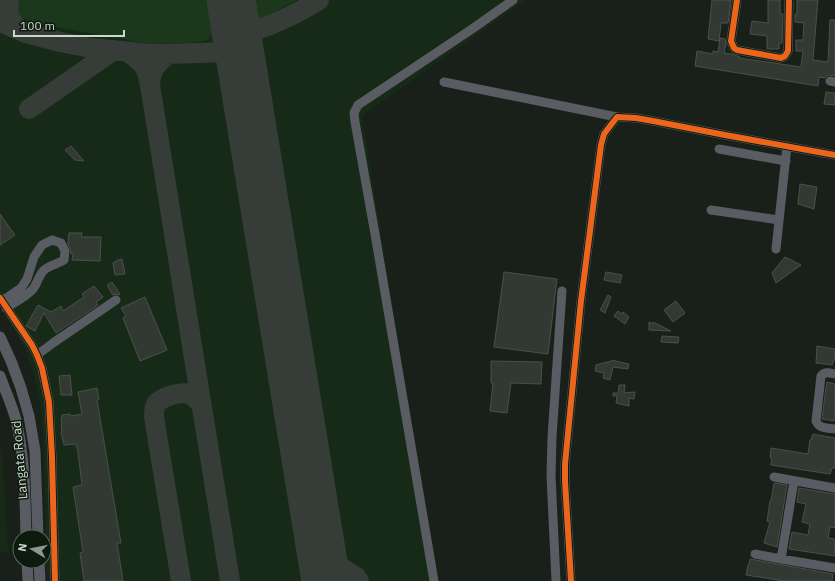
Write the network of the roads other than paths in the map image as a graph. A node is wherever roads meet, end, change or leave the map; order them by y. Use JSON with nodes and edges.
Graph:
{"nodes":[{"id":1,"x":513,"y":0,"type":"edge"},
{"id":2,"x":737,"y":0,"type":"edge"},
{"id":3,"x":789,"y":0,"type":"edge"},
{"id":4,"x":444,"y":82,"type":"dead end"},
{"id":5,"x":617,"y":117,"type":"junction"},
{"id":6,"x":787,"y":146,"type":"junction"},
{"id":7,"x":718,"y":150,"type":"dead end"},
{"id":8,"x":835,"y":155,"type":"edge"},
{"id":9,"x":786,"y":161,"type":"junction"},
{"id":10,"x":711,"y":210,"type":"dead end"},
{"id":11,"x":779,"y":220,"type":"junction"},
{"id":12,"x":776,"y":249,"type":"dead end"},
{"id":13,"x":562,"y":291,"type":"dead end"},
{"id":14,"x":116,"y":300,"type":"dead end"},
{"id":15,"x":3,"y":302,"type":"edge"},
{"id":16,"x":0,"y":337,"type":"edge"},
{"id":17,"x":37,"y":355,"type":"junction"},
{"id":18,"x":835,"y":374,"type":"edge"},
{"id":19,"x":0,"y":376,"type":"edge"},
{"id":20,"x":835,"y":429,"type":"edge"},
{"id":21,"x":774,"y":477,"type":"dead end"},
{"id":22,"x":794,"y":481,"type":"junction"},
{"id":23,"x":835,"y":488,"type":"edge"},
{"id":24,"x":26,"y":529,"type":"edge"},
{"id":25,"x":38,"y":529,"type":"edge"},
{"id":26,"x":755,"y":554,"type":"dead end"},
{"id":27,"x":781,"y":559,"type":"junction"},
{"id":28,"x":835,"y":568,"type":"edge"},
{"id":29,"x":27,"y":569,"type":"edge"},
{"id":30,"x":40,"y":569,"type":"edge"},
{"id":31,"x":28,"y":581,"type":"edge"},
{"id":32,"x":40,"y":581,"type":"edge"},
{"id":33,"x":55,"y":581,"type":"edge"},
{"id":34,"x":434,"y":581,"type":"edge"},
{"id":35,"x":556,"y":581,"type":"edge"},
{"id":36,"x":571,"y":581,"type":"edge"}],
"edges":[{"from":1,"to":34,"type":"street"},
{"from":2,"to":3,"type":"street"},
{"from":4,"to":5,"type":"street"},
{"from":5,"to":6,"type":"street"},
{"from":5,"to":36,"type":"street"},
{"from":6,"to":8,"type":"street"},
{"from":6,"to":9,"type":"street"},
{"from":7,"to":9,"type":"street"},
{"from":9,"to":11,"type":"street"},
{"from":10,"to":11,"type":"street"},
{"from":11,"to":12,"type":"street"},
{"from":13,"to":35,"type":"street"},
{"from":14,"to":17,"type":"street"},
{"from":15,"to":15,"type":"street"},
{"from":15,"to":17,"type":"street"},
{"from":16,"to":25,"type":"main road","name":"Langata Road"},
{"from":17,"to":33,"type":"street"},
{"from":18,"to":20,"type":"street"},
{"from":19,"to":24,"type":"main road","name":"Langata Road"},
{"from":21,"to":22,"type":"street"},
{"from":22,"to":23,"type":"street"},
{"from":22,"to":27,"type":"street"},
{"from":26,"to":27,"type":"street"},
{"from":27,"to":28,"type":"street"},
{"from":29,"to":31,"type":"main road"},
{"from":30,"to":32,"type":"main road"}]}
